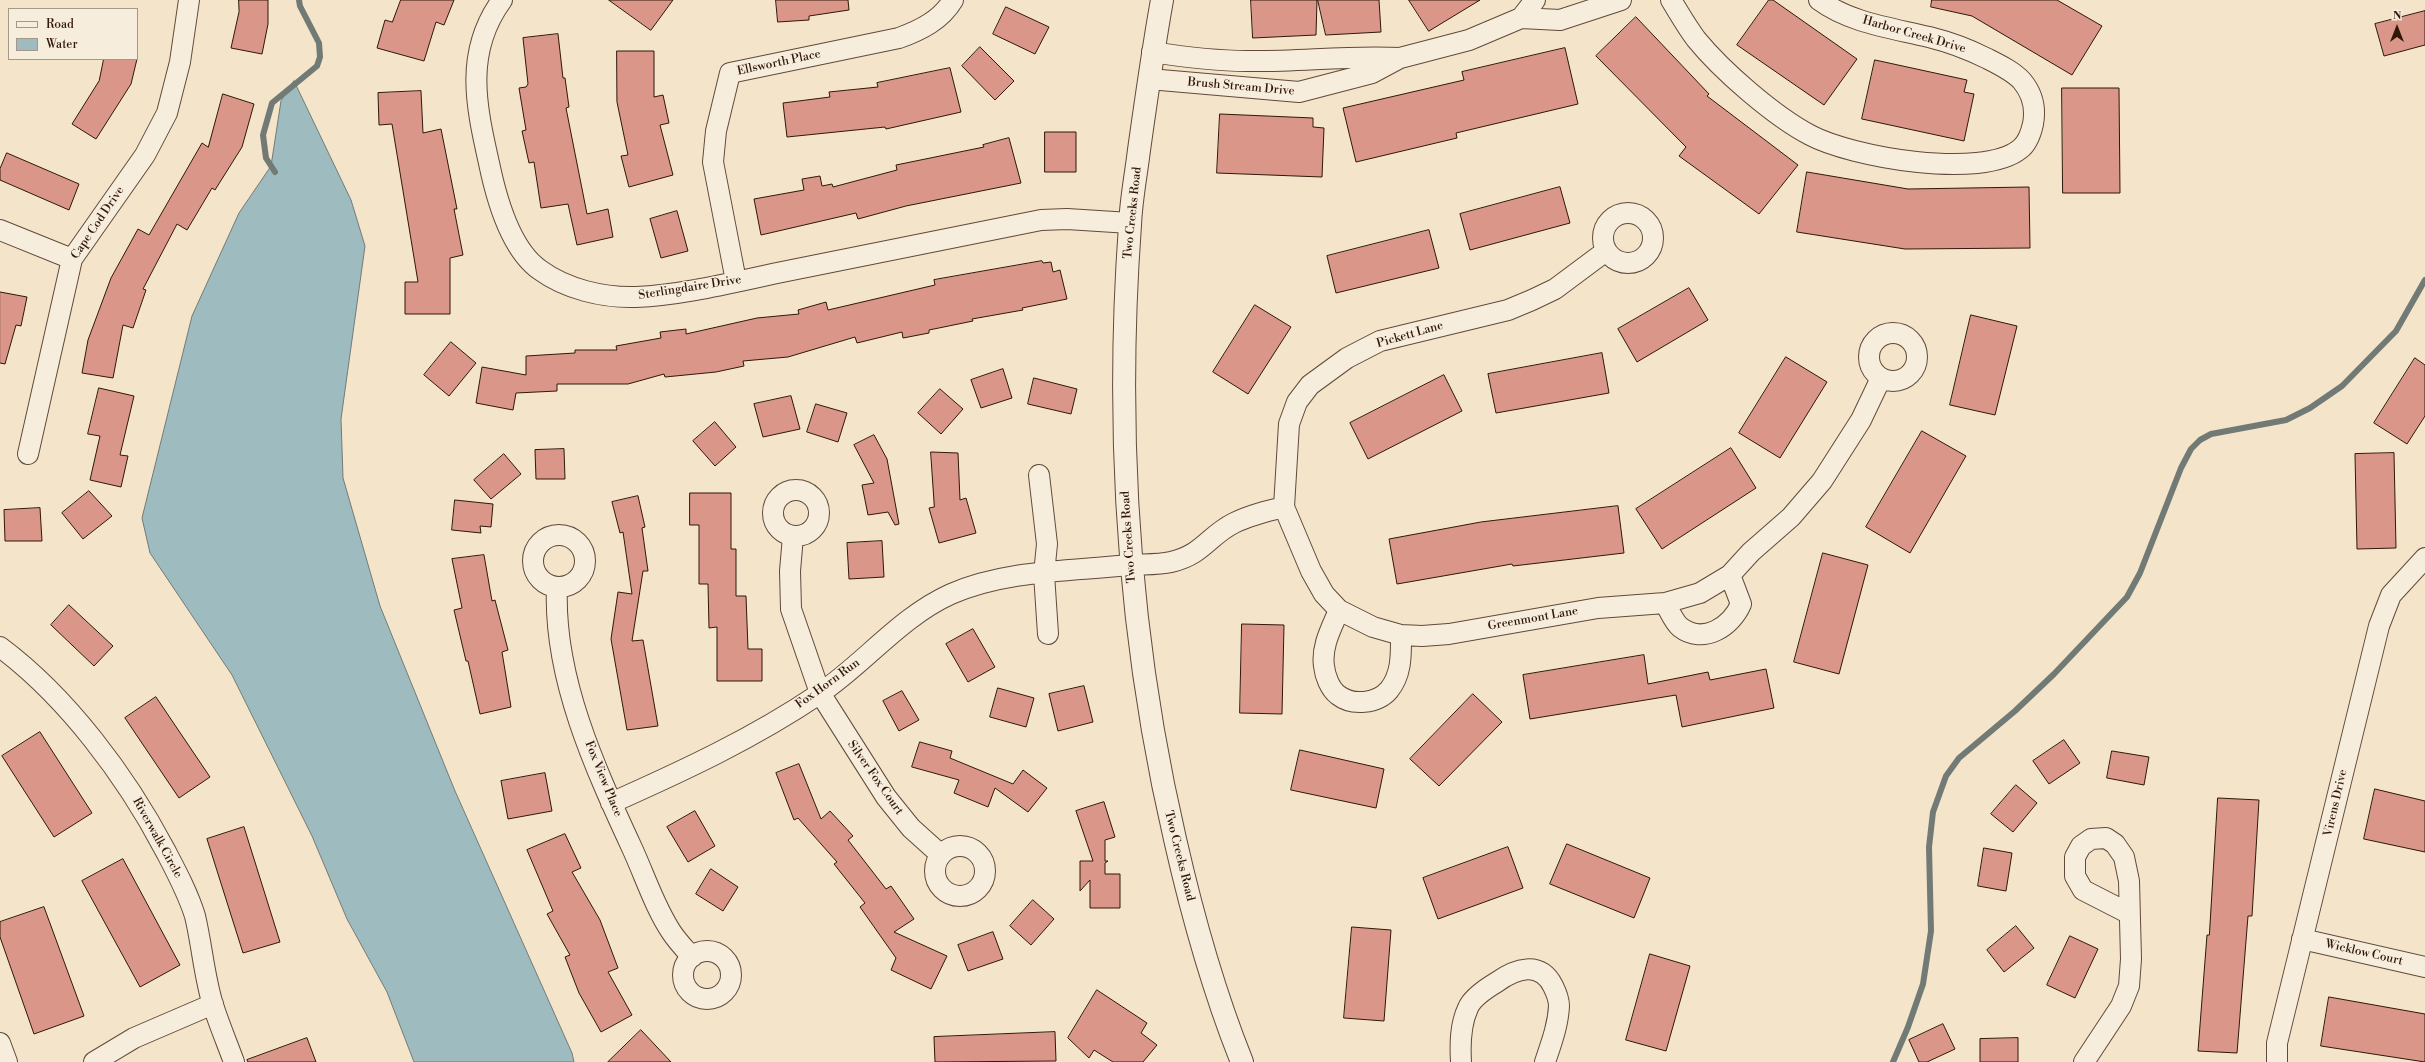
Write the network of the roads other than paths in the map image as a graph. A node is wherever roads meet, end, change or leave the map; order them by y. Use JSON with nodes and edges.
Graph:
{"nodes":[{"id":1,"x":189,"y":0,"type":"edge"},
{"id":2,"x":502,"y":0,"type":"edge"},
{"id":3,"x":953,"y":0,"type":"edge"},
{"id":4,"x":1162,"y":0,"type":"edge"},
{"id":5,"x":1535,"y":0,"type":"edge"},
{"id":6,"x":1621,"y":0,"type":"edge"},
{"id":7,"x":1671,"y":0,"type":"edge"},
{"id":8,"x":1819,"y":0,"type":"edge"},
{"id":9,"x":1521,"y":18,"type":"junction"},
{"id":10,"x":1152,"y":52,"type":"junction"},
{"id":11,"x":1400,"y":58,"type":"junction"},
{"id":12,"x":1149,"y":79,"type":"junction"},
{"id":13,"x":1130,"y":223,"type":"junction"},
{"id":14,"x":0,"y":230,"type":"edge"},
{"id":15,"x":1606,"y":251,"type":"dead end"},
{"id":16,"x":72,"y":259,"type":"junction"},
{"id":17,"x":736,"y":281,"type":"junction"},
{"id":18,"x":1881,"y":378,"type":"dead end"},
{"id":19,"x":28,"y":454,"type":"dead end"},
{"id":20,"x":1039,"y":475,"type":"dead end"},
{"id":21,"x":1284,"y":507,"type":"junction"},
{"id":22,"x":793,"y":536,"type":"dead end"},
{"id":23,"x":2425,"y":558,"type":"edge"},
{"id":24,"x":1130,"y":565,"type":"junction"},
{"id":25,"x":1044,"y":574,"type":"junction"},
{"id":26,"x":1730,"y":575,"type":"junction"},
{"id":27,"x":557,"y":587,"type":"dead end"},
{"id":28,"x":1665,"y":603,"type":"junction"},
{"id":29,"x":1339,"y":610,"type":"junction"},
{"id":30,"x":1048,"y":634,"type":"dead end"},
{"id":31,"x":1401,"y":635,"type":"junction"},
{"id":32,"x":0,"y":647,"type":"edge"},
{"id":33,"x":820,"y":693,"type":"junction"},
{"id":34,"x":612,"y":803,"type":"junction"},
{"id":35,"x":941,"y":854,"type":"dead end"},
{"id":36,"x":2128,"y":913,"type":"dead end"},
{"id":37,"x":2302,"y":939,"type":"junction"},
{"id":38,"x":692,"y":957,"type":"dead end"},
{"id":39,"x":2425,"y":967,"type":"edge"},
{"id":40,"x":213,"y":1004,"type":"junction"},
{"id":41,"x":0,"y":1043,"type":"edge"},
{"id":42,"x":8,"y":1062,"type":"edge"},
{"id":43,"x":94,"y":1062,"type":"edge"},
{"id":44,"x":234,"y":1062,"type":"edge"},
{"id":45,"x":1242,"y":1062,"type":"edge"},
{"id":46,"x":1461,"y":1062,"type":"edge"},
{"id":47,"x":1545,"y":1062,"type":"edge"},
{"id":48,"x":2084,"y":1062,"type":"edge"},
{"id":49,"x":2277,"y":1062,"type":"edge"}],
"edges":[{"from":1,"to":16,"type":"street","name":"Cape Cod Drive"},
{"from":2,"to":17,"type":"street","name":"Sterlingdaire Drive"},
{"from":3,"to":17,"type":"street","name":"Ellsworth Place"},
{"from":4,"to":10,"type":"street","name":"Two Creeks Road"},
{"from":5,"to":9,"type":"street","name":"Brush Stream Drive"},
{"from":6,"to":9,"type":"street","name":"Brush Stream Drive"},
{"from":7,"to":8,"type":"street","name":"Harbor Creek Drive"},
{"from":9,"to":11,"type":"street","name":"Brush Stream Drive"},
{"from":10,"to":11,"type":"street","name":"Brush Stream Drive"},
{"from":10,"to":12,"type":"street","name":"Two Creeks Road"},
{"from":11,"to":12,"type":"street","name":"Brush Stream Drive"},
{"from":12,"to":13,"type":"street","name":"Two Creeks Road"},
{"from":13,"to":17,"type":"street","name":"Sterlingdaire Drive"},
{"from":13,"to":24,"type":"street","name":"Two Creeks Road"},
{"from":14,"to":16,"type":"street"},
{"from":15,"to":21,"type":"street","name":"Pickett Lane"},
{"from":16,"to":19,"type":"street","name":"Cape Cod Drive"},
{"from":18,"to":26,"type":"street","name":"Greenmont Lane"},
{"from":20,"to":25,"type":"street"},
{"from":21,"to":24,"type":"street"},
{"from":21,"to":29,"type":"street","name":"Greenmont Lane"},
{"from":22,"to":33,"type":"street","name":"Silver Fox Court"},
{"from":23,"to":37,"type":"street","name":"Virens Drive"},
{"from":24,"to":25,"type":"street","name":"Fox Horn Run"},
{"from":24,"to":45,"type":"street","name":"Two Creeks Road"},
{"from":25,"to":30,"type":"street"},
{"from":25,"to":33,"type":"street","name":"Fox Horn Run"},
{"from":26,"to":28,"type":"street","name":"Greenmont Lane"},
{"from":26,"to":28,"type":"street"},
{"from":27,"to":34,"type":"street","name":"Fox View Place"},
{"from":28,"to":31,"type":"street","name":"Greenmont Lane"},
{"from":29,"to":31,"type":"street","name":"Greenmont Lane"},
{"from":29,"to":31,"type":"street"},
{"from":32,"to":40,"type":"street","name":"Riverwalk Circle"},
{"from":33,"to":34,"type":"street","name":"Fox Horn Run"},
{"from":33,"to":35,"type":"street","name":"Silver Fox Court"},
{"from":34,"to":38,"type":"street","name":"Fox View Place"},
{"from":36,"to":48,"type":"street"},
{"from":37,"to":39,"type":"street","name":"Wicklow Court"},
{"from":37,"to":49,"type":"street","name":"Virens Drive"},
{"from":40,"to":43,"type":"street"},
{"from":40,"to":44,"type":"street","name":"Riverwalk Circle"},
{"from":41,"to":42,"type":"street"},
{"from":46,"to":47,"type":"street"}]}
